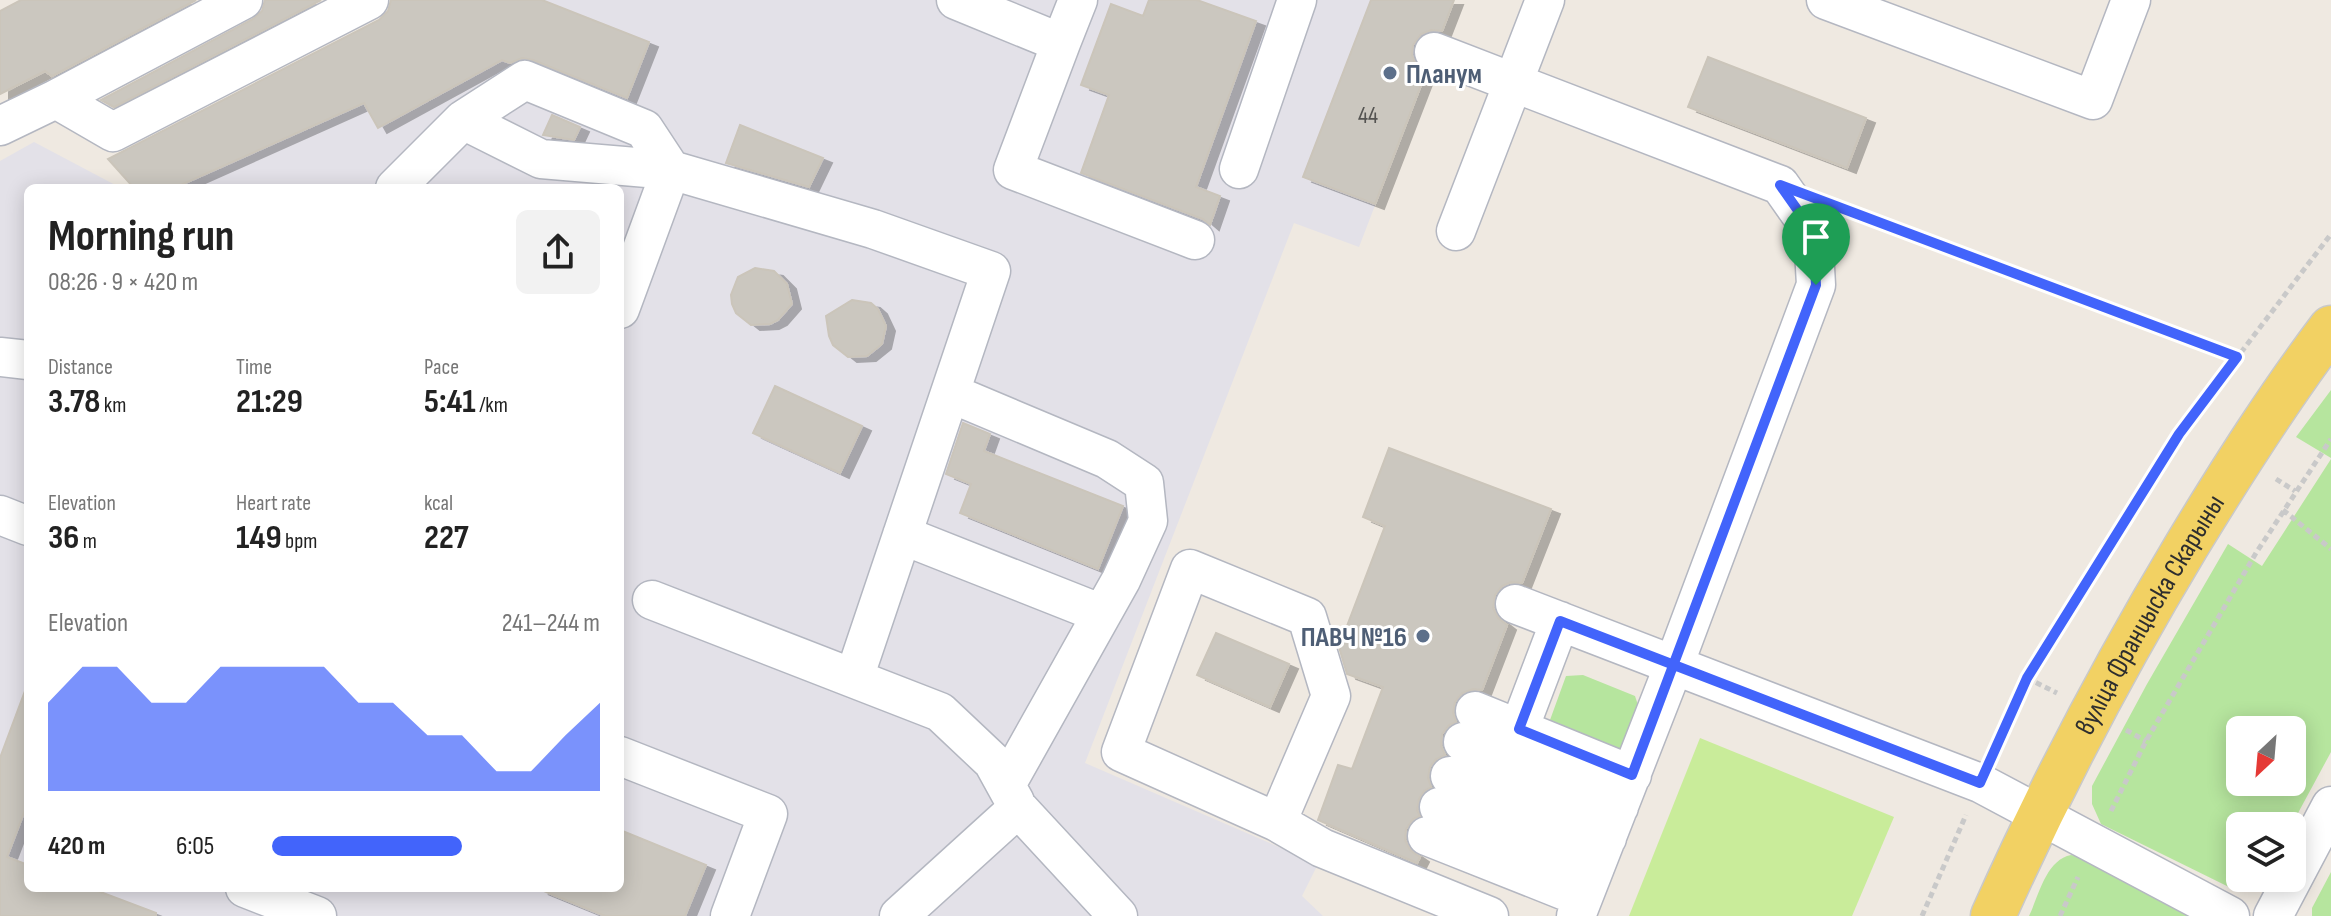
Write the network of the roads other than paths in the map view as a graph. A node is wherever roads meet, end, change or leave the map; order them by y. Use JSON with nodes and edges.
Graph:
{"nodes":[{"id":1,"x":243,"y":0,"type":"edge"},
{"id":2,"x":369,"y":0,"type":"edge"},
{"id":3,"x":956,"y":0,"type":"edge"},
{"id":4,"x":1078,"y":0,"type":"edge"},
{"id":5,"x":1297,"y":0,"type":"edge"},
{"id":6,"x":1545,"y":0,"type":"edge"},
{"id":7,"x":1826,"y":0,"type":"edge"},
{"id":8,"x":2131,"y":0,"type":"edge"},
{"id":9,"x":1061,"y":43,"type":"junction"},
{"id":10,"x":1434,"y":52,"type":"dead end"},
{"id":11,"x":1511,"y":83,"type":"junction"},
{"id":12,"x":56,"y":99,"type":"junction"},
{"id":13,"x":463,"y":120,"type":"junction"},
{"id":14,"x":0,"y":126,"type":"edge"},
{"id":15,"x":1239,"y":169,"type":"dead end"},
{"id":16,"x":671,"y":170,"type":"junction"},
{"id":17,"x":535,"y":173,"type":"edge"},
{"id":18,"x":399,"y":184,"type":"edge"},
{"id":19,"x":1456,"y":231,"type":"dead end"},
{"id":20,"x":1195,"y":240,"type":"dead end"},
{"id":21,"x":624,"y":298,"type":"edge"},
{"id":22,"x":2331,"y":328,"type":"edge"},
{"id":23,"x":0,"y":357,"type":"edge"},
{"id":24,"x":24,"y":360,"type":"edge"},
{"id":25,"x":950,"y":393,"type":"junction"},
{"id":26,"x":0,"y":515,"type":"edge"},
{"id":27,"x":24,"y":524,"type":"edge"},
{"id":28,"x":902,"y":535,"type":"junction"},
{"id":29,"x":652,"y":600,"type":"dead end"},
{"id":30,"x":1515,"y":604,"type":"dead end"},
{"id":31,"x":1102,"y":614,"type":"junction"},
{"id":32,"x":1560,"y":621,"type":"junction"},
{"id":33,"x":1674,"y":665,"type":"junction"},
{"id":34,"x":854,"y":678,"type":"junction"},
{"id":35,"x":1519,"y":729,"type":"junction"},
{"id":36,"x":624,"y":758,"type":"edge"},
{"id":37,"x":1451,"y":774,"type":"junction"},
{"id":38,"x":1012,"y":797,"type":"junction"},
{"id":39,"x":2331,"y":806,"type":"edge"},
{"id":40,"x":2038,"y":815,"type":"junction"},
{"id":41,"x":1277,"y":822,"type":"junction"},
{"id":42,"x":1602,"y":850,"type":"edge"},
{"id":43,"x":255,"y":892,"type":"edge"},
{"id":44,"x":317,"y":916,"type":"edge"},
{"id":45,"x":730,"y":916,"type":"edge"},
{"id":46,"x":899,"y":916,"type":"edge"},
{"id":47,"x":1118,"y":916,"type":"edge"},
{"id":48,"x":1489,"y":916,"type":"edge"},
{"id":49,"x":1993,"y":916,"type":"edge"},
{"id":50,"x":2230,"y":916,"type":"edge"},
{"id":51,"x":2273,"y":916,"type":"edge"}],
"edges":[{"from":1,"to":12,"type":"lane"},
{"from":2,"to":12,"type":"lane"},
{"from":3,"to":9,"type":"lane"},
{"from":4,"to":9,"type":"lane"},
{"from":5,"to":15,"type":"lane"},
{"from":6,"to":11,"type":"lane"},
{"from":7,"to":8,"type":"lane"},
{"from":9,"to":20,"type":"lane"},
{"from":10,"to":11,"type":"lane"},
{"from":11,"to":19,"type":"lane"},
{"from":11,"to":33,"type":"lane"},
{"from":12,"to":14,"type":"lane"},
{"from":13,"to":16,"type":"lane"},
{"from":13,"to":17,"type":"lane"},
{"from":13,"to":18,"type":"lane"},
{"from":16,"to":17,"type":"lane"},
{"from":16,"to":21,"type":"lane"},
{"from":16,"to":25,"type":"lane"},
{"from":22,"to":40,"type":"main road","name":"вуліца Францыска Скарыны"},
{"from":23,"to":24,"type":"lane"},
{"from":25,"to":28,"type":"lane"},
{"from":25,"to":31,"type":"lane"},
{"from":26,"to":27,"type":"lane"},
{"from":28,"to":31,"type":"lane"},
{"from":28,"to":34,"type":"lane"},
{"from":29,"to":34,"type":"lane"},
{"from":30,"to":32,"type":"lane"},
{"from":31,"to":38,"type":"lane"},
{"from":32,"to":33,"type":"lane"},
{"from":32,"to":35,"type":"lane"},
{"from":33,"to":40,"type":"lane"},
{"from":33,"to":42,"type":"lane"},
{"from":34,"to":38,"type":"lane"},
{"from":35,"to":37,"type":"lane"},
{"from":35,"to":42,"type":"lane"},
{"from":36,"to":45,"type":"lane"},
{"from":37,"to":42,"type":"lane"},
{"from":37,"to":42,"type":"lane"},
{"from":38,"to":46,"type":"lane"},
{"from":38,"to":47,"type":"lane"},
{"from":39,"to":51,"type":"lane"},
{"from":40,"to":49,"type":"main road","name":"вуліца Францыска Скарыны"},
{"from":40,"to":50,"type":"lane"},
{"from":41,"to":41,"type":"lane"},
{"from":41,"to":48,"type":"lane"},
{"from":43,"to":44,"type":"lane"}]}
